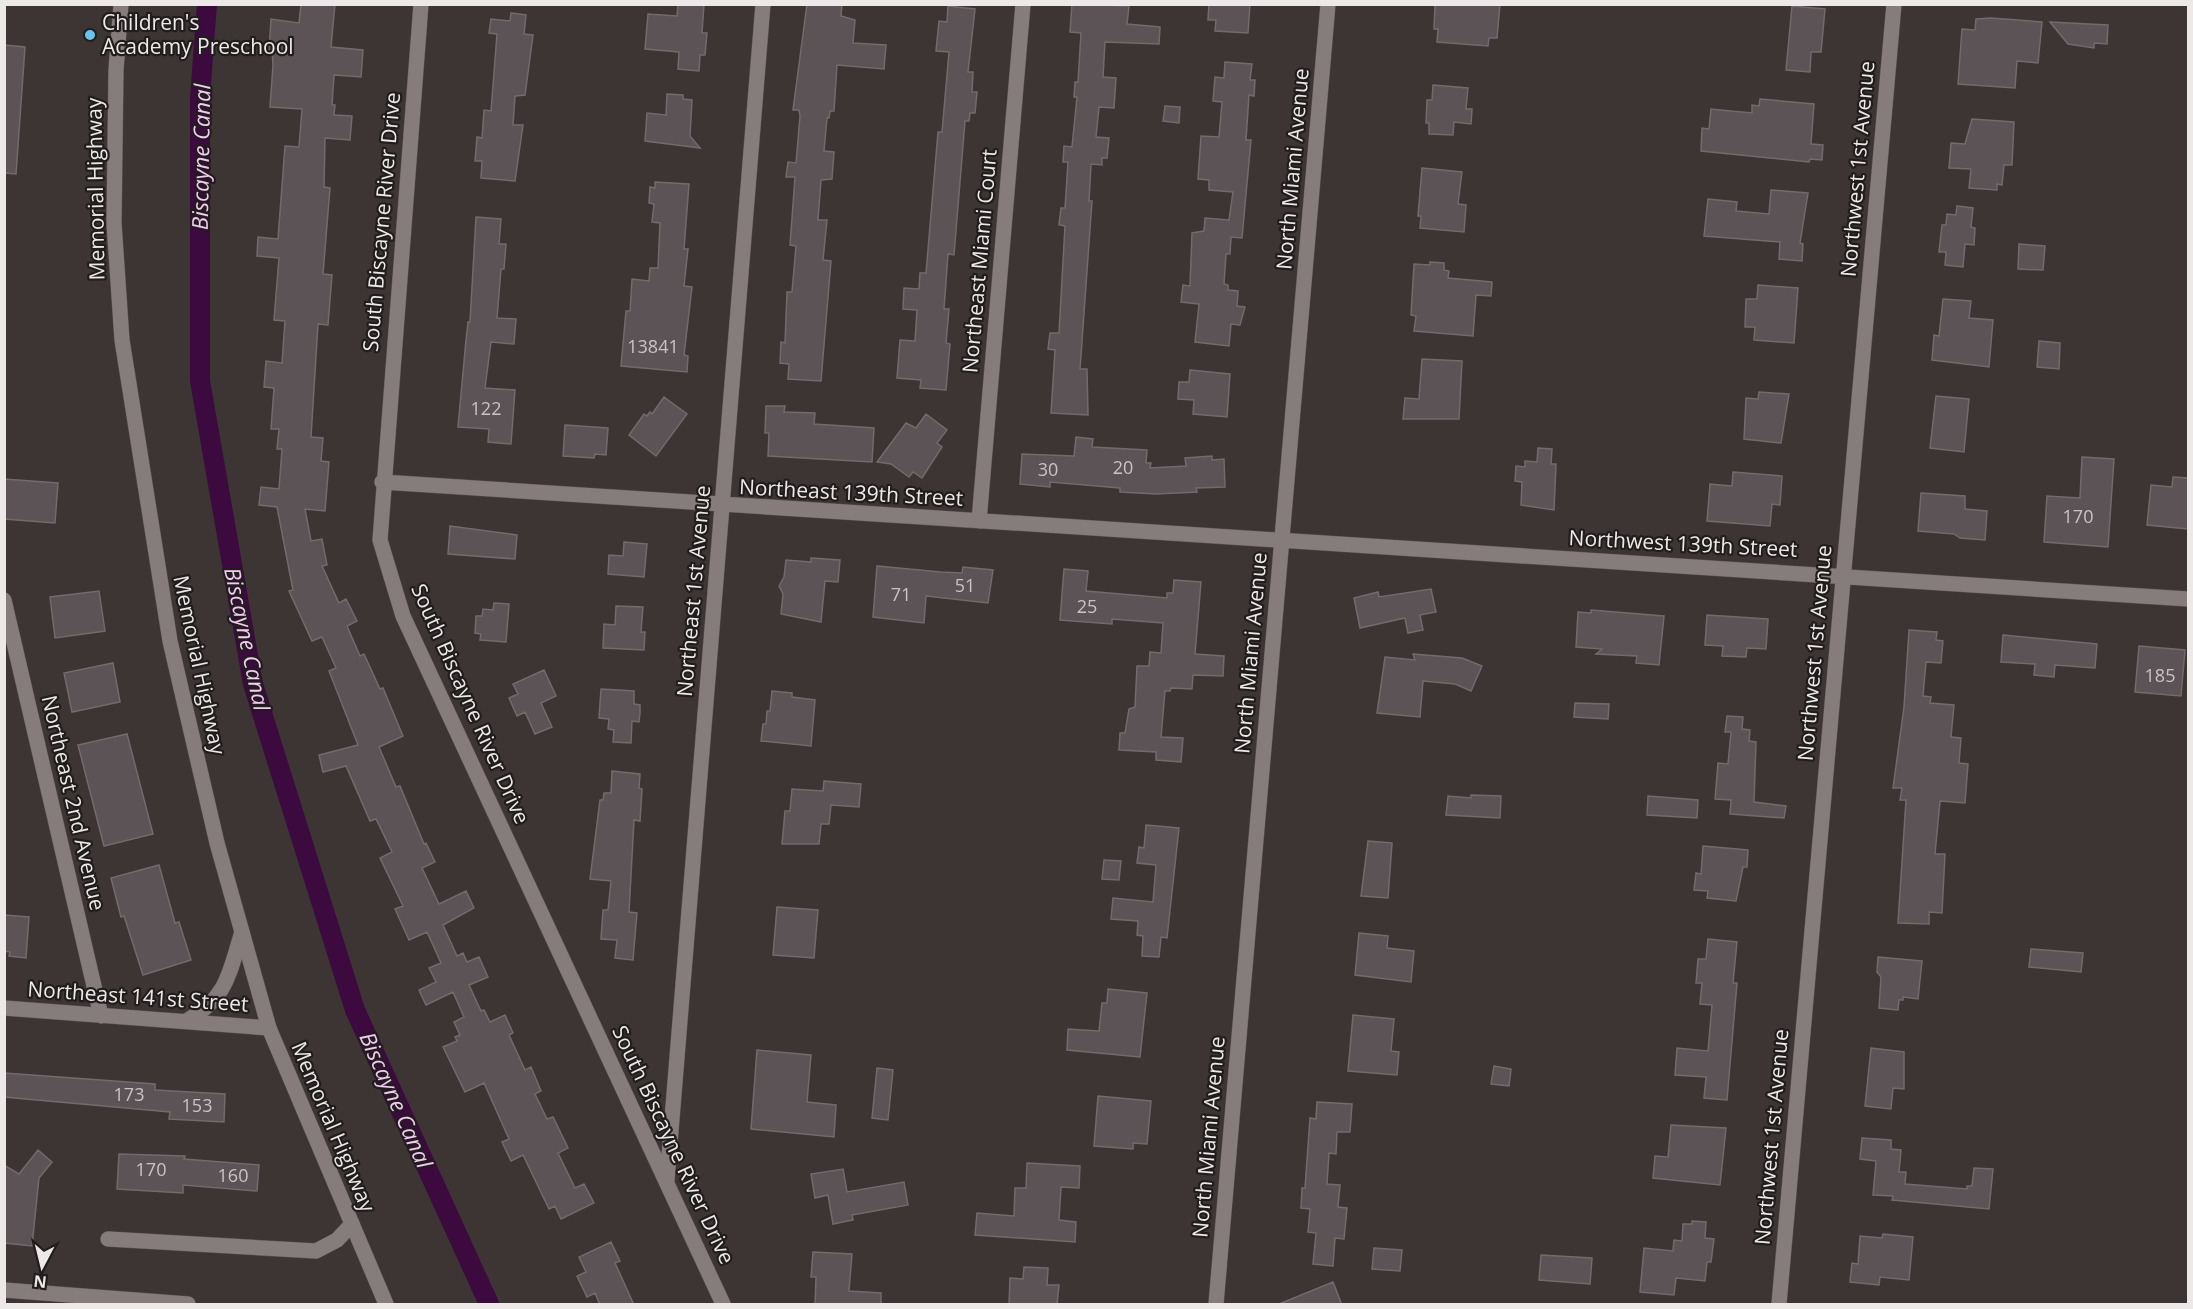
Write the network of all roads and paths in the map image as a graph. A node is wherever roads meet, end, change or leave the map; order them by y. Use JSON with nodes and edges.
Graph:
{"nodes":[{"id":1,"x":121,"y":4,"type":"edge"},
{"id":2,"x":421,"y":4,"type":"edge"},
{"id":3,"x":763,"y":4,"type":"edge"},
{"id":4,"x":1023,"y":4,"type":"edge"},
{"id":5,"x":1328,"y":4,"type":"edge"},
{"id":6,"x":1894,"y":4,"type":"edge"},
{"id":7,"x":382,"y":482,"type":"junction"},
{"id":8,"x":722,"y":506,"type":"junction"},
{"id":9,"x":979,"y":521,"type":"junction"},
{"id":10,"x":1282,"y":541,"type":"junction"},
{"id":11,"x":1843,"y":575,"type":"junction"},
{"id":12,"x":2188,"y":599,"type":"edge"},
{"id":13,"x":4,"y":600,"type":"edge"},
{"id":14,"x":242,"y":932,"type":"junction"},
{"id":15,"x":4,"y":1008,"type":"edge"},
{"id":16,"x":101,"y":1016,"type":"junction"},
{"id":17,"x":188,"y":1020,"type":"junction"},
{"id":18,"x":269,"y":1028,"type":"junction"},
{"id":19,"x":667,"y":1180,"type":"junction"},
{"id":20,"x":352,"y":1224,"type":"junction"},
{"id":21,"x":108,"y":1239,"type":"dead end"},
{"id":22,"x":4,"y":1290,"type":"edge"},
{"id":23,"x":179,"y":1304,"type":"edge"},
{"id":24,"x":189,"y":1305,"type":"edge"},
{"id":25,"x":386,"y":1305,"type":"edge"},
{"id":26,"x":723,"y":1305,"type":"edge"},
{"id":27,"x":1216,"y":1305,"type":"edge"},
{"id":28,"x":1779,"y":1305,"type":"edge"}],
"edges":[{"from":1,"to":14,"type":"street","name":"Memorial Highway"},
{"from":2,"to":7,"type":"street","name":"South Biscayne River Drive"},
{"from":3,"to":8,"type":"street","name":"Northeast 1st Avenue"},
{"from":4,"to":9,"type":"street","name":"Northeast Miami Court"},
{"from":5,"to":10,"type":"street","name":"North Miami Avenue"},
{"from":6,"to":11,"type":"street","name":"Northwest 1st Avenue"},
{"from":7,"to":8,"type":"street","name":"Northeast 139th Street"},
{"from":7,"to":19,"type":"street","name":"South Biscayne River Drive"},
{"from":8,"to":9,"type":"street","name":"Northeast 139th Street"},
{"from":8,"to":19,"type":"street","name":"Northeast 1st Avenue"},
{"from":9,"to":10,"type":"street","name":"Northeast 139th Street"},
{"from":10,"to":11,"type":"street","name":"Northwest 139th Street"},
{"from":10,"to":27,"type":"street","name":"North Miami Avenue"},
{"from":11,"to":12,"type":"street","name":"Northwest 139th Street"},
{"from":11,"to":28,"type":"street","name":"Northwest 1st Avenue"},
{"from":13,"to":16,"type":"street","name":"Northeast 2nd Avenue"},
{"from":14,"to":17,"type":"street"},
{"from":14,"to":18,"type":"street","name":"Memorial Highway"},
{"from":15,"to":16,"type":"street","name":"Northeast 141st Street"},
{"from":16,"to":17,"type":"street","name":"Northeast 141st Street"},
{"from":17,"to":18,"type":"street","name":"Northeast 141st Street"},
{"from":18,"to":20,"type":"street","name":"Memorial Highway"},
{"from":19,"to":26,"type":"street","name":"South Biscayne River Drive"},
{"from":20,"to":21,"type":"street"},
{"from":20,"to":25,"type":"street","name":"Memorial Highway"},
{"from":22,"to":23,"type":"street"},
{"from":23,"to":24,"type":"street"}]}
